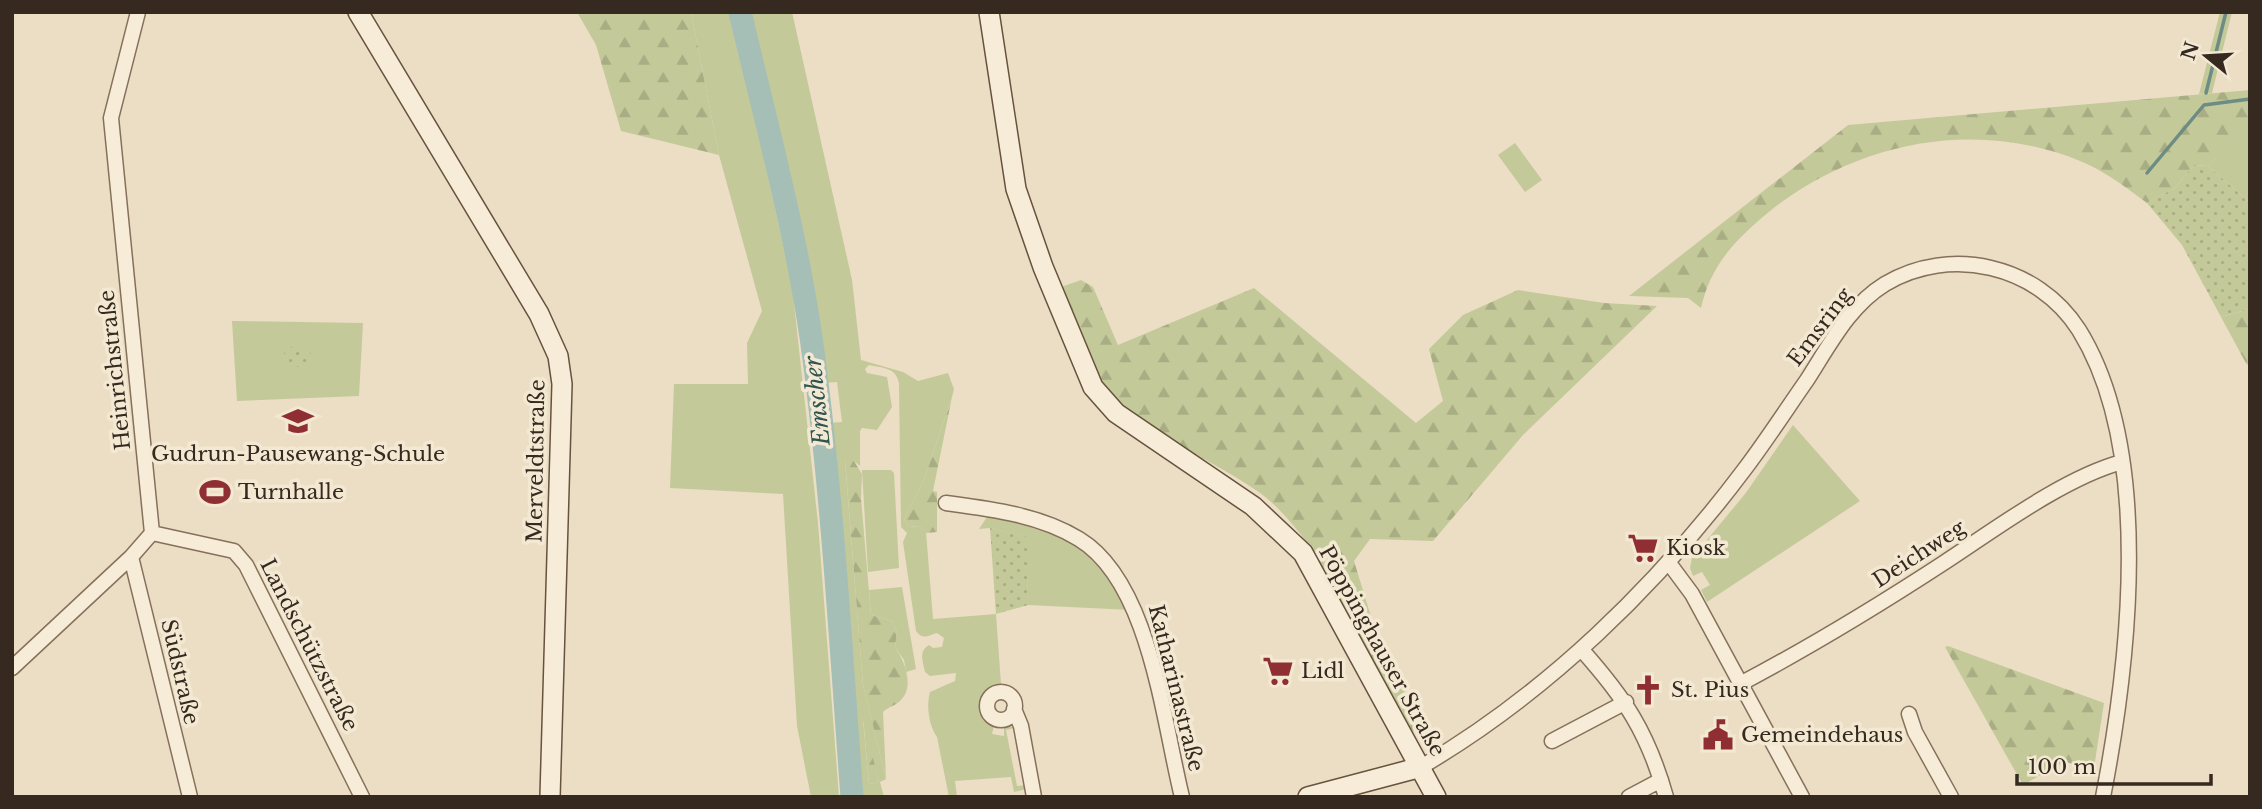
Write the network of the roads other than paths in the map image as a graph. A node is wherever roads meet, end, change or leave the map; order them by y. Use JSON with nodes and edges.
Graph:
{"nodes":[{"id":1,"x":138,"y":12,"type":"edge"},
{"id":2,"x":358,"y":12,"type":"edge"},
{"id":3,"x":989,"y":12,"type":"edge"},
{"id":4,"x":2122,"y":462,"type":"junction"},
{"id":5,"x":946,"y":502,"type":"dead end"},
{"id":6,"x":152,"y":533,"type":"junction"},
{"id":7,"x":131,"y":557,"type":"junction"},
{"id":8,"x":1669,"y":564,"type":"junction"},
{"id":9,"x":1581,"y":649,"type":"junction"},
{"id":10,"x":12,"y":668,"type":"edge"},
{"id":11,"x":1740,"y":684,"type":"junction"},
{"id":12,"x":1626,"y":702,"type":"junction"},
{"id":13,"x":1014,"y":709,"type":"dead end"},
{"id":14,"x":1909,"y":714,"type":"dead end"},
{"id":15,"x":1552,"y":741,"type":"dead end"},
{"id":16,"x":1420,"y":767,"type":"junction"},
{"id":17,"x":1661,"y":780,"type":"junction"},
{"id":18,"x":190,"y":797,"type":"edge"},
{"id":19,"x":362,"y":797,"type":"edge"},
{"id":20,"x":550,"y":797,"type":"edge"},
{"id":21,"x":1034,"y":797,"type":"edge"},
{"id":22,"x":1182,"y":797,"type":"edge"},
{"id":23,"x":1308,"y":797,"type":"edge"},
{"id":24,"x":1436,"y":797,"type":"edge"},
{"id":25,"x":1629,"y":797,"type":"edge"},
{"id":26,"x":1666,"y":797,"type":"edge"},
{"id":27,"x":1802,"y":797,"type":"edge"},
{"id":28,"x":1951,"y":797,"type":"edge"},
{"id":29,"x":2103,"y":797,"type":"edge"}],
"edges":[{"from":1,"to":6,"type":"street","name":"Heinrichstraße"},
{"from":2,"to":20,"type":"main road","name":"Merveldtstraße"},
{"from":3,"to":16,"type":"main road","name":"Pöppinghauser Straße"},
{"from":4,"to":8,"type":"street","name":"Emsring"},
{"from":4,"to":11,"type":"street","name":"Deichweg"},
{"from":4,"to":29,"type":"street","name":"Emsring"},
{"from":5,"to":22,"type":"street","name":"Katharinastraße"},
{"from":6,"to":7,"type":"street"},
{"from":6,"to":19,"type":"street","name":"Landschützstraße"},
{"from":7,"to":10,"type":"street"},
{"from":7,"to":18,"type":"street","name":"Südstraße"},
{"from":8,"to":9,"type":"street","name":"Emsring"},
{"from":8,"to":11,"type":"street"},
{"from":9,"to":12,"type":"street"},
{"from":9,"to":16,"type":"street","name":"Emsring"},
{"from":11,"to":27,"type":"street"},
{"from":12,"to":15,"type":"street"},
{"from":12,"to":17,"type":"street"},
{"from":13,"to":21,"type":"street"},
{"from":14,"to":28,"type":"street"},
{"from":16,"to":23,"type":"main road"},
{"from":16,"to":24,"type":"main road","name":"Pöppinghauser Straße"},
{"from":17,"to":25,"type":"street"},
{"from":17,"to":26,"type":"street"}]}
